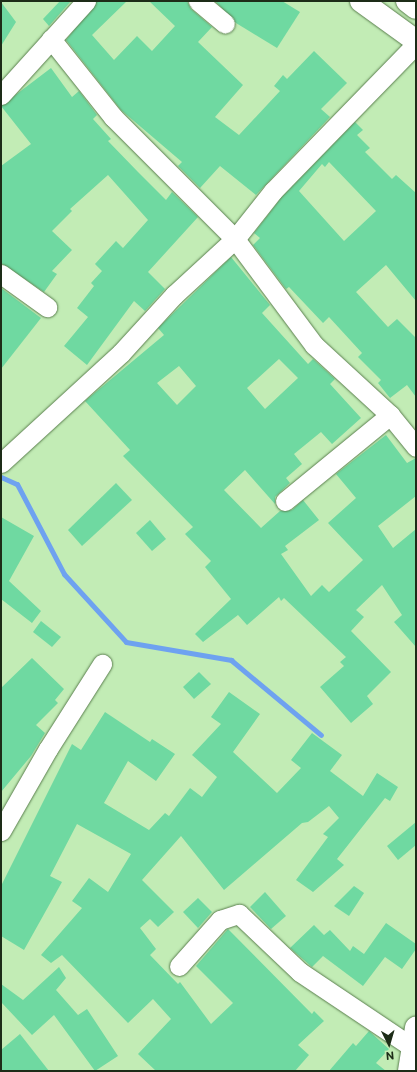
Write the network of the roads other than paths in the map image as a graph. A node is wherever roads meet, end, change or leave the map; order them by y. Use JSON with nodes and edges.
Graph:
{"nodes":[{"id":1,"x":86,"y":1,"type":"edge"},
{"id":2,"x":198,"y":1,"type":"edge"},
{"id":3,"x":361,"y":1,"type":"edge"},
{"id":4,"x":407,"y":1,"type":"edge"},
{"id":5,"x":416,"y":8,"type":"edge"},
{"id":6,"x":225,"y":24,"type":"dead end"},
{"id":7,"x":52,"y":39,"type":"junction"},
{"id":8,"x":416,"y":41,"type":"edge"},
{"id":9,"x":416,"y":44,"type":"edge"},
{"id":10,"x":1,"y":95,"type":"edge"},
{"id":11,"x":235,"y":239,"type":"junction"},
{"id":12,"x":1,"y":274,"type":"edge"},
{"id":13,"x":47,"y":307,"type":"dead end"},
{"id":14,"x":390,"y":415,"type":"junction"},
{"id":15,"x":416,"y":447,"type":"edge"},
{"id":16,"x":1,"y":463,"type":"edge"},
{"id":17,"x":285,"y":501,"type":"dead end"},
{"id":18,"x":102,"y":664,"type":"dead end"},
{"id":19,"x":1,"y":831,"type":"edge"},
{"id":20,"x":179,"y":966,"type":"dead end"},
{"id":21,"x":414,"y":1037,"type":"edge"},
{"id":22,"x":409,"y":1071,"type":"edge"}],
"edges":[{"from":1,"to":7,"type":"street"},
{"from":2,"to":6,"type":"street"},
{"from":3,"to":8,"type":"main road"},
{"from":4,"to":5,"type":"main road"},
{"from":7,"to":10,"type":"street"},
{"from":7,"to":11,"type":"street"},
{"from":9,"to":11,"type":"street"},
{"from":11,"to":14,"type":"street"},
{"from":11,"to":16,"type":"street"},
{"from":12,"to":13,"type":"street"},
{"from":14,"to":15,"type":"street"},
{"from":14,"to":17,"type":"street"},
{"from":18,"to":19,"type":"street"},
{"from":20,"to":21,"type":"street"},
{"from":21,"to":22,"type":"main road"}]}
